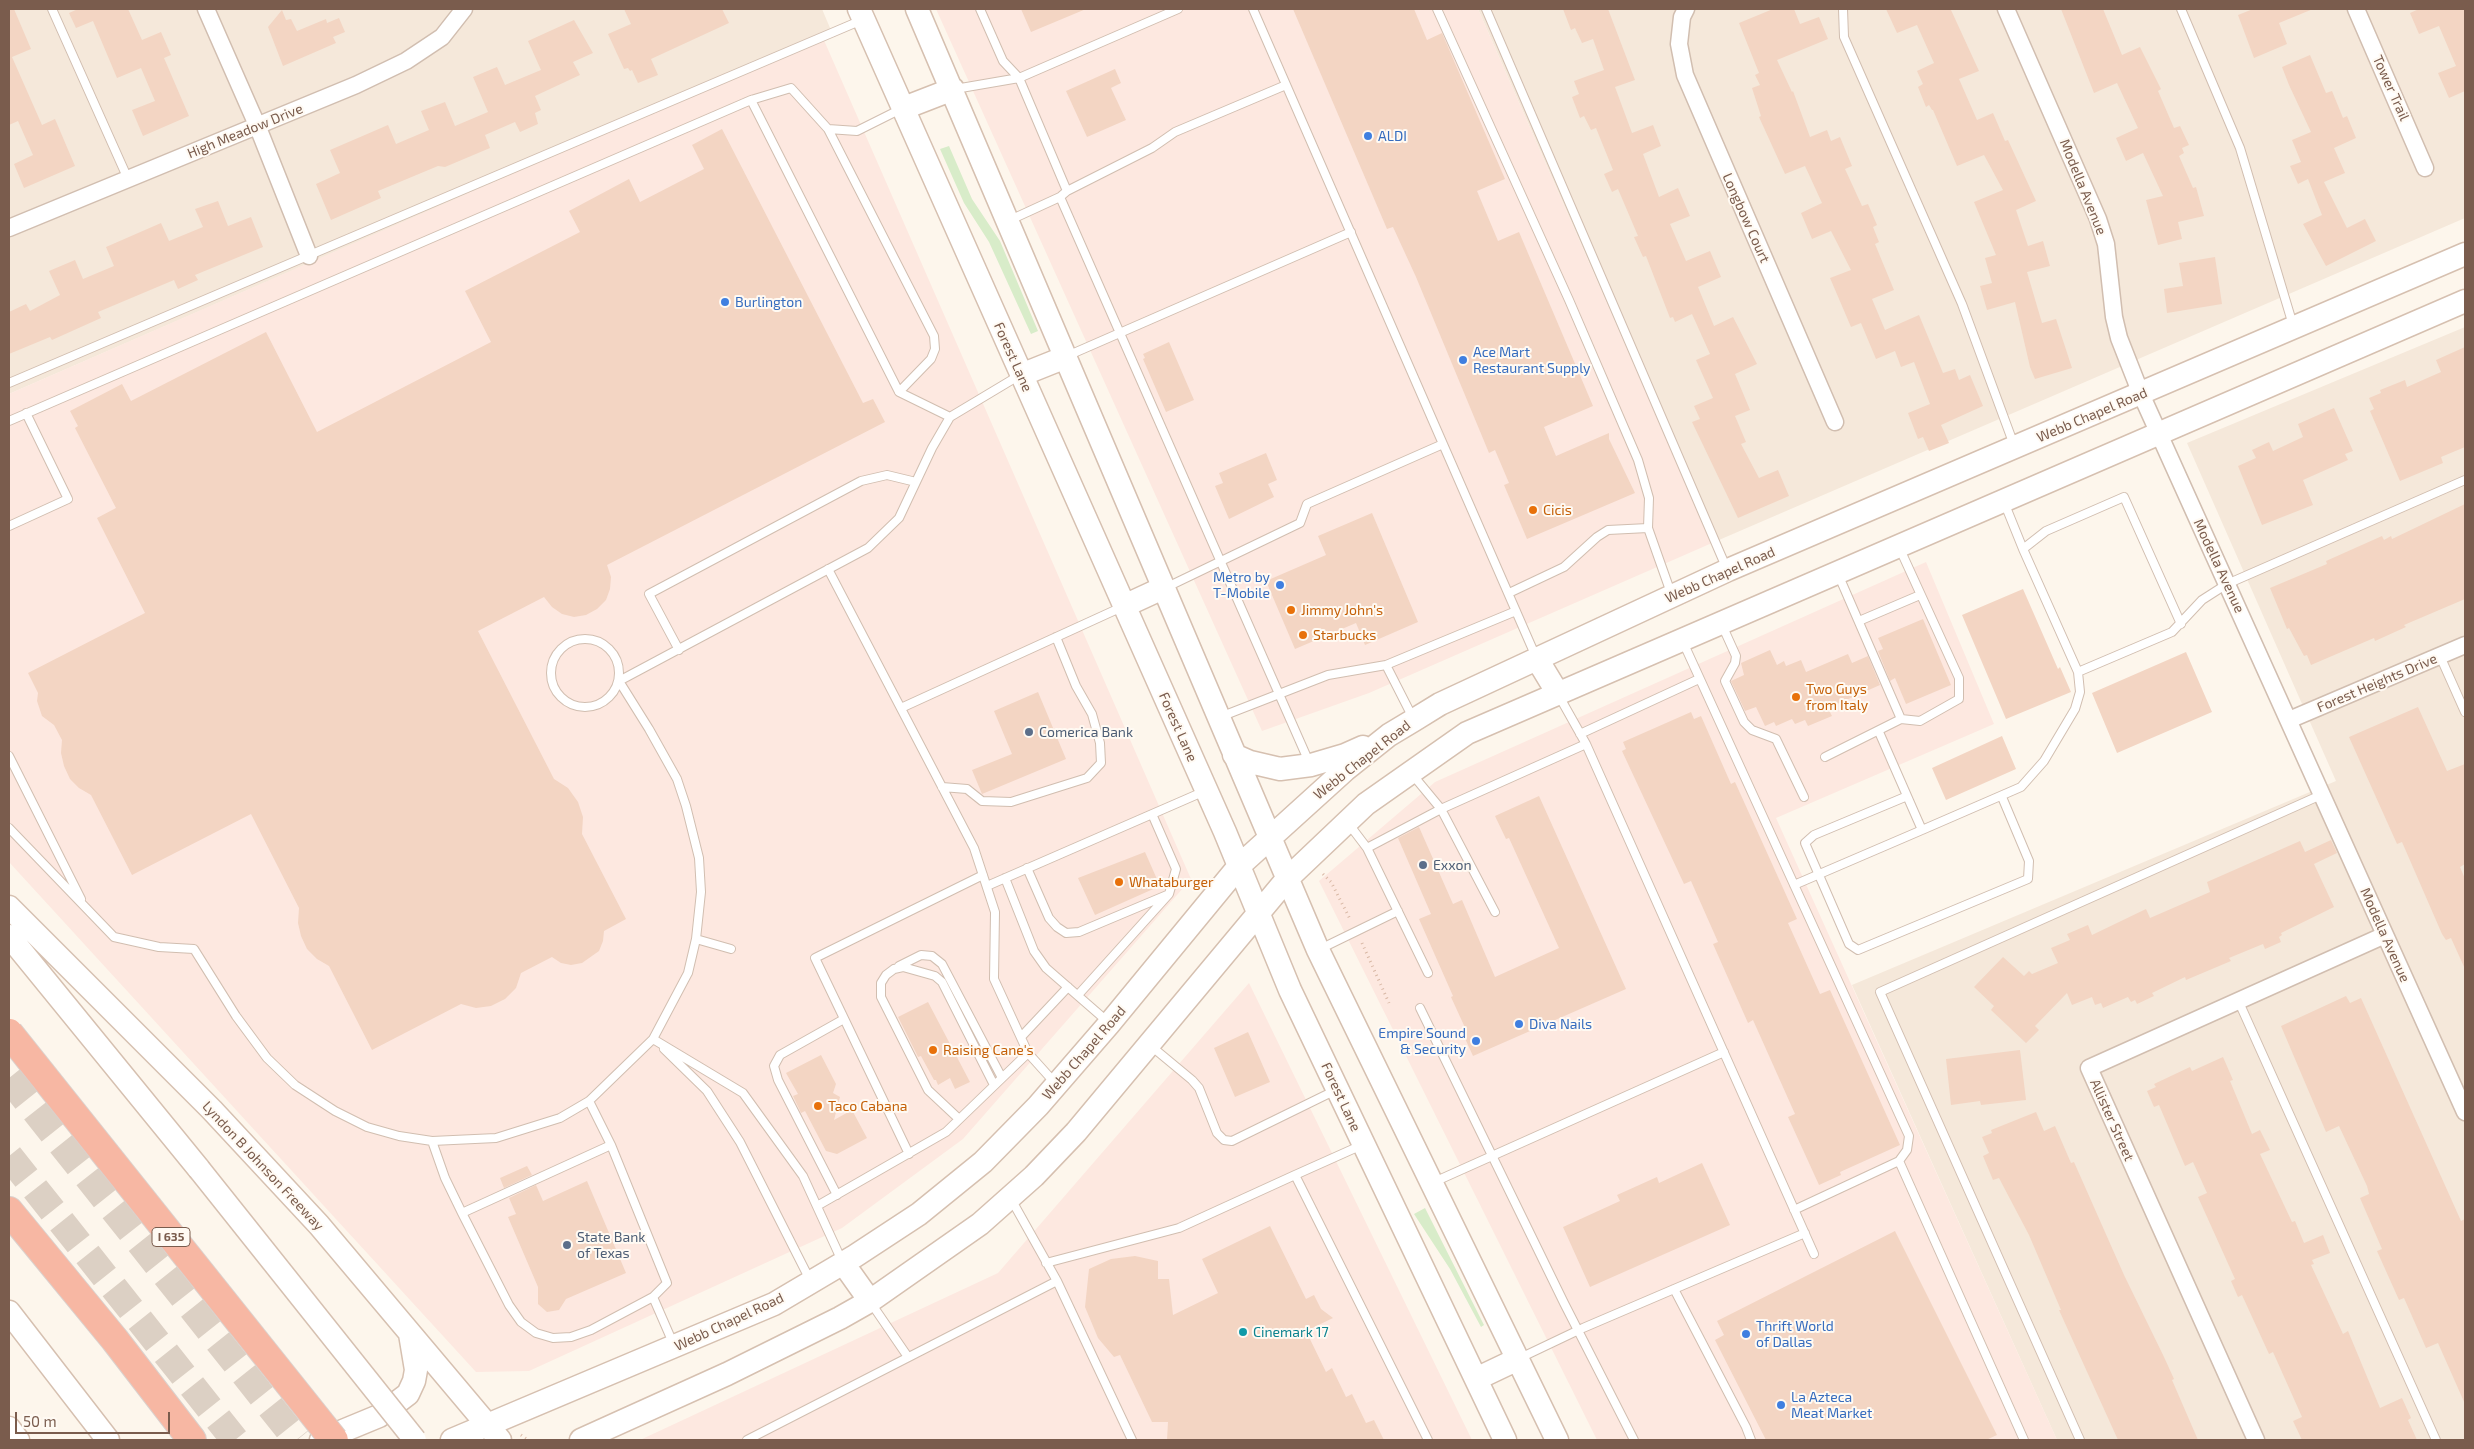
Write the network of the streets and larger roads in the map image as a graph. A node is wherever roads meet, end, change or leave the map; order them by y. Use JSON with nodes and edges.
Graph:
{"nodes":[{"id":1,"x":206,"y":9,"type":"edge"},
{"id":2,"x":464,"y":9,"type":"edge"},
{"id":3,"x":918,"y":9,"type":"edge"},
{"id":4,"x":1686,"y":9,"type":"edge"},
{"id":5,"x":2006,"y":9,"type":"edge"},
{"id":6,"x":2356,"y":9,"type":"edge"},
{"id":7,"x":861,"y":14,"type":"edge"},
{"id":8,"x":953,"y":90,"type":"junction"},
{"id":9,"x":904,"y":108,"type":"junction"},
{"id":10,"x":257,"y":125,"type":"junction"},
{"id":11,"x":2426,"y":168,"type":"dead end"},
{"id":12,"x":9,"y":228,"type":"edge"},
{"id":13,"x":2465,"y":254,"type":"edge"},
{"id":14,"x":309,"y":256,"type":"road end"},
{"id":15,"x":2465,"y":301,"type":"edge"},
{"id":16,"x":1066,"y":357,"type":"junction"},
{"id":17,"x":1021,"y":375,"type":"junction"},
{"id":18,"x":2140,"y":394,"type":"junction"},
{"id":19,"x":1835,"y":422,"type":"dead end"},
{"id":20,"x":2158,"y":434,"type":"junction"},
{"id":21,"x":1163,"y":588,"type":"junction"},
{"id":22,"x":1124,"y":606,"type":"junction"},
{"id":23,"x":2465,"y":645,"type":"edge"},
{"id":24,"x":1537,"y":659,"type":"junction"},
{"id":25,"x":1557,"y":692,"type":"junction"},
{"id":26,"x":2288,"y":720,"type":"junction"},
{"id":27,"x":1389,"y":735,"type":"junction"},
{"id":28,"x":1234,"y":755,"type":"junction"},
{"id":29,"x":1269,"y":838,"type":"junction"},
{"id":30,"x":1239,"y":866,"type":"junction"},
{"id":31,"x":1287,"y":880,"type":"junction"},
{"id":32,"x":9,"y":907,"type":"edge"},
{"id":33,"x":1257,"y":913,"type":"junction"},
{"id":34,"x":2385,"y":935,"type":"junction"},
{"id":35,"x":9,"y":936,"type":"edge"},
{"id":36,"x":9,"y":1034,"type":"edge"},
{"id":37,"x":2465,"y":1112,"type":"edge"},
{"id":38,"x":9,"y":1211,"type":"edge"},
{"id":39,"x":842,"y":1263,"type":"junction"},
{"id":40,"x":870,"y":1301,"type":"junction"},
{"id":41,"x":9,"y":1312,"type":"edge"},
{"id":42,"x":409,"y":1331,"type":"junction"},
{"id":43,"x":1518,"y":1359,"type":"junction"},
{"id":44,"x":1476,"y":1379,"type":"junction"},
{"id":45,"x":9,"y":1428,"type":"edge"},
{"id":46,"x":503,"y":1433,"type":"edge"},
{"id":47,"x":18,"y":1440,"type":"edge"},
{"id":48,"x":108,"y":1440,"type":"edge"},
{"id":49,"x":192,"y":1440,"type":"edge"},
{"id":50,"x":321,"y":1440,"type":"edge"},
{"id":51,"x":334,"y":1440,"type":"edge"},
{"id":52,"x":414,"y":1440,"type":"edge"},
{"id":53,"x":452,"y":1440,"type":"edge"},
{"id":54,"x":581,"y":1440,"type":"edge"},
{"id":55,"x":1505,"y":1440,"type":"edge"},
{"id":56,"x":1556,"y":1440,"type":"edge"},
{"id":57,"x":2256,"y":1440,"type":"edge"}],
"edges":[{"from":1,"to":10,"type":"street"},
{"from":2,"to":10,"type":"street","name":"High Meadow Drive"},
{"from":3,"to":8,"type":"main road"},
{"from":4,"to":19,"type":"street","name":"Longbow Court"},
{"from":5,"to":18,"type":"street","name":"Modella Avenue"},
{"from":6,"to":11,"type":"street","name":"Tower Trail"},
{"from":7,"to":9,"type":"main road","name":"Forest Lane"},
{"from":8,"to":9,"type":"main road"},
{"from":8,"to":16,"type":"main road"},
{"from":9,"to":17,"type":"main road","name":"Forest Lane"},
{"from":10,"to":12,"type":"street","name":"High Meadow Drive"},
{"from":10,"to":14,"type":"street"},
{"from":13,"to":18,"type":"main road","name":"Webb Chapel Road"},
{"from":15,"to":20,"type":"main road"},
{"from":16,"to":17,"type":"main road"},
{"from":16,"to":21,"type":"main road"},
{"from":17,"to":22,"type":"main road","name":"Forest Lane"},
{"from":18,"to":20,"type":"street","name":"Modella Avenue"},
{"from":18,"to":24,"type":"main road","name":"Webb Chapel Road"},
{"from":20,"to":25,"type":"main road"},
{"from":20,"to":26,"type":"street","name":"Modella Avenue"},
{"from":21,"to":22,"type":"main road"},
{"from":21,"to":28,"type":"main road"},
{"from":22,"to":30,"type":"main road","name":"Forest Lane"},
{"from":23,"to":26,"type":"street","name":"Forest Heights Drive"},
{"from":24,"to":25,"type":"main road"},
{"from":24,"to":27,"type":"main road","name":"Webb Chapel Road"},
{"from":25,"to":31,"type":"main road"},
{"from":26,"to":34,"type":"street","name":"Modella Avenue"},
{"from":27,"to":28,"type":"main road"},
{"from":27,"to":29,"type":"main road","name":"Webb Chapel Road"},
{"from":28,"to":29,"type":"main road"},
{"from":29,"to":30,"type":"main road","name":"Webb Chapel Road"},
{"from":29,"to":31,"type":"main road"},
{"from":30,"to":33,"type":"main road","name":"Forest Lane"},
{"from":30,"to":39,"type":"main road","name":"Webb Chapel Road"},
{"from":31,"to":33,"type":"main road"},
{"from":31,"to":43,"type":"main road"},
{"from":32,"to":42,"type":"main road","name":"Lyndon B Johnson Freeway"},
{"from":33,"to":40,"type":"main road"},
{"from":33,"to":44,"type":"main road","name":"Forest Lane"},
{"from":34,"to":37,"type":"street","name":"Modella Avenue"},
{"from":34,"to":57,"type":"street","name":"Allister Street"},
{"from":35,"to":52,"type":"main road","bridge":true},
{"from":36,"to":51,"type":"highway","number":"I 635","bridge":true},
{"from":38,"to":49,"type":"highway"},
{"from":39,"to":40,"type":"main road"},
{"from":39,"to":46,"type":"main road","name":"Webb Chapel Road"},
{"from":40,"to":54,"type":"main road"},
{"from":41,"to":48,"type":"main road"},
{"from":42,"to":46,"type":"main road","name":"Lyndon B Johnson Freeway"},
{"from":42,"to":50,"type":"main road"},
{"from":43,"to":44,"type":"main road"},
{"from":43,"to":56,"type":"main road"},
{"from":44,"to":55,"type":"main road","name":"Forest Lane"},
{"from":45,"to":47,"type":"main road"},
{"from":46,"to":53,"type":"main road","name":"Webb Chapel Road"}]}
